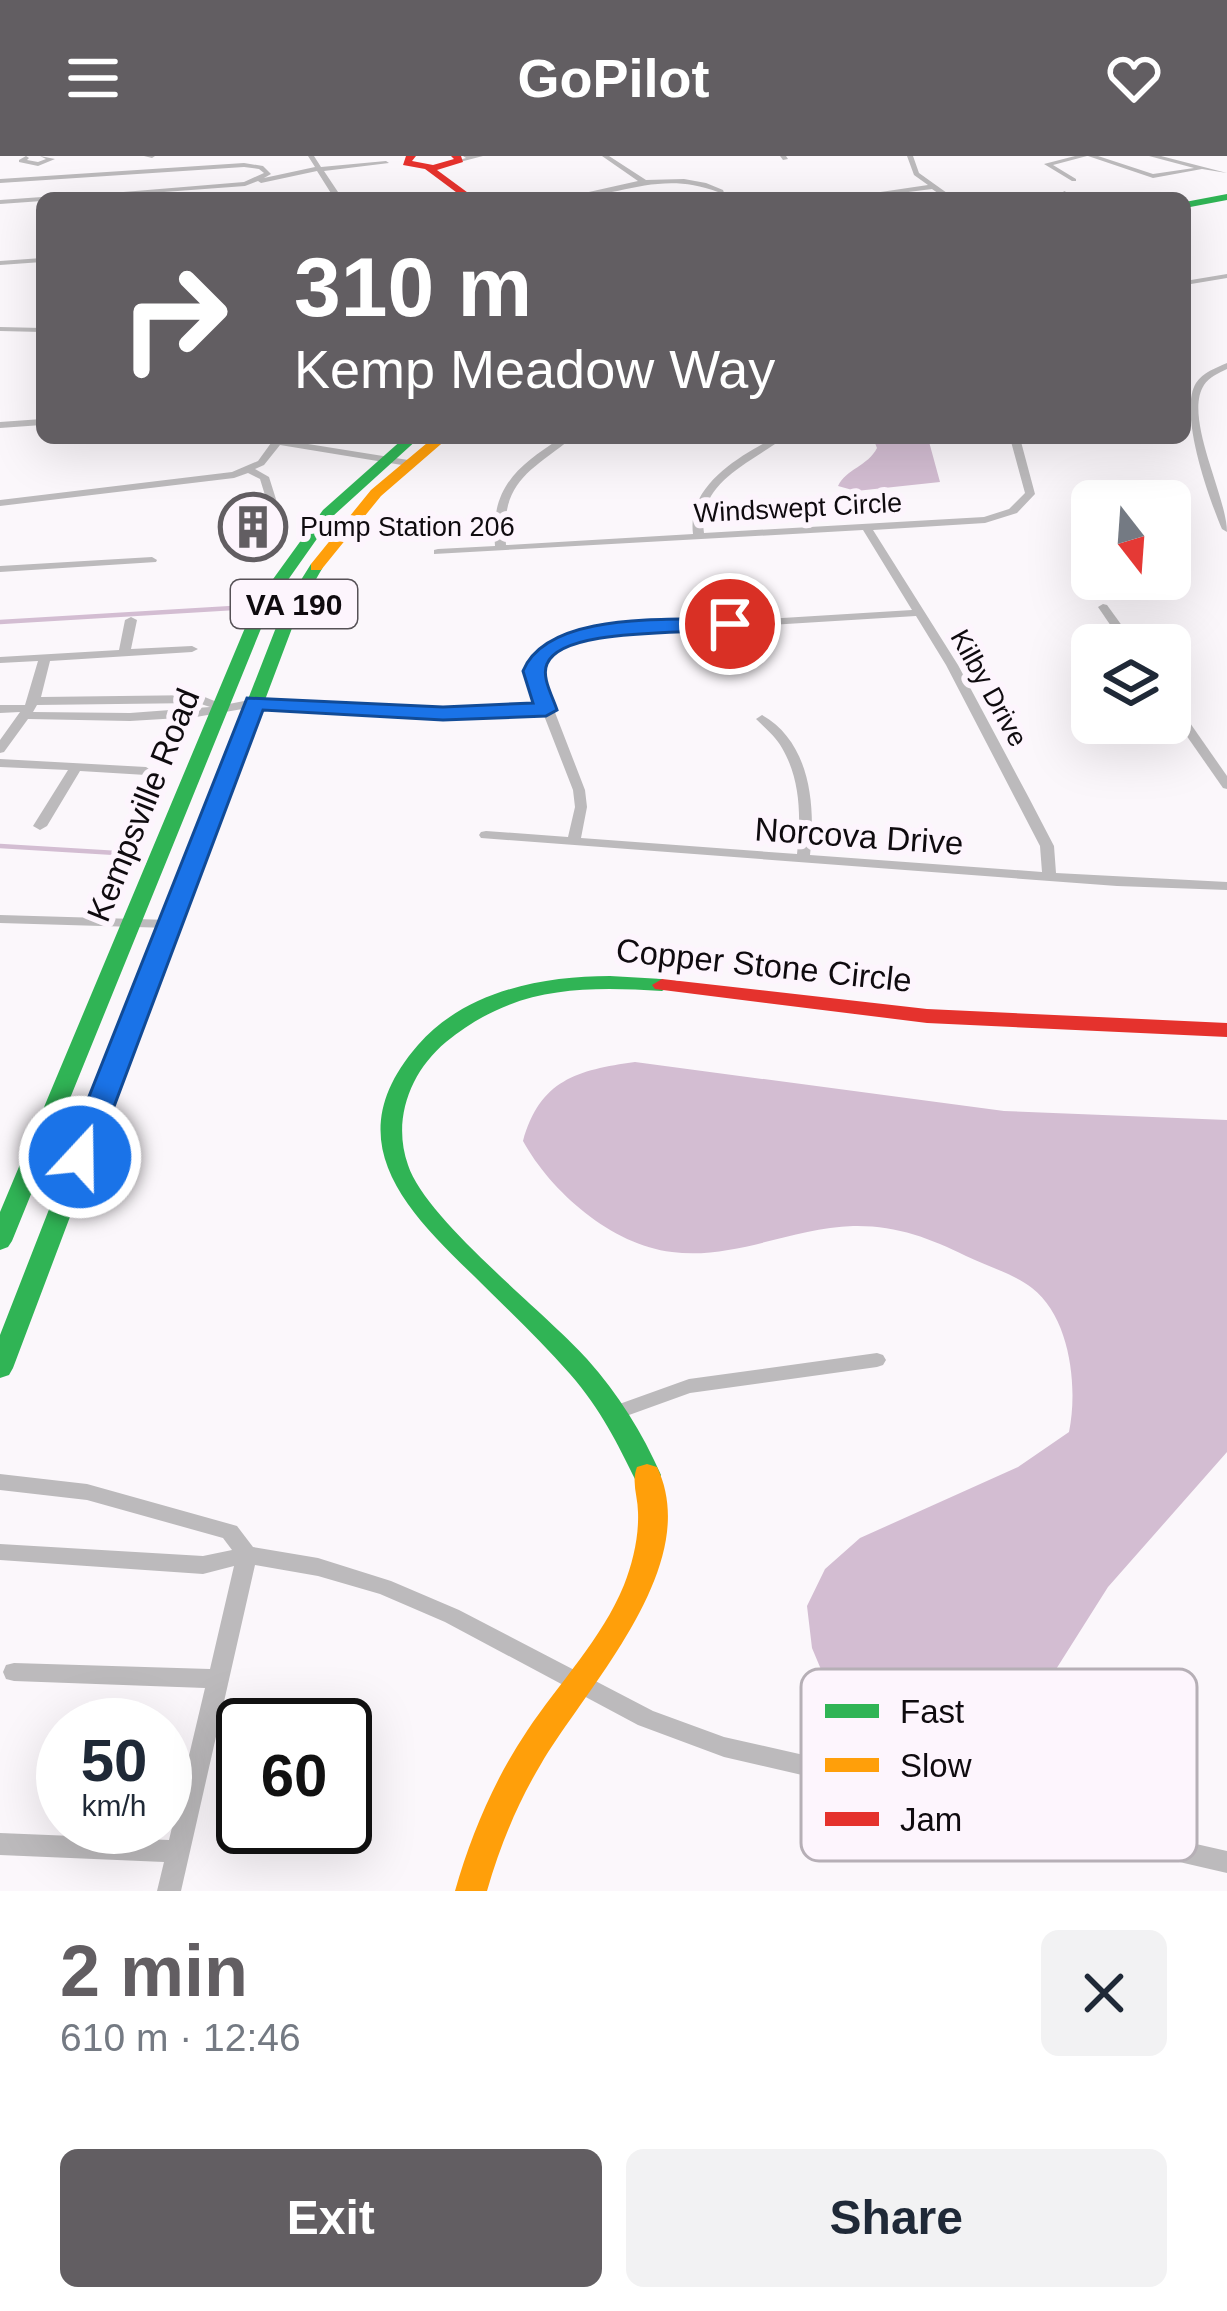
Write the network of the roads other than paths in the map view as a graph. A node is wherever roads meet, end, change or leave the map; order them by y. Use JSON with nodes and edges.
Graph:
{"nodes":[{"id":1,"x":151,"y":156,"type":"edge"},
{"id":2,"x":311,"y":156,"type":"edge"},
{"id":3,"x":605,"y":156,"type":"edge"},
{"id":4,"x":910,"y":156,"type":"edge"},
{"id":5,"x":1088,"y":156,"type":"edge"},
{"id":6,"x":1151,"y":156,"type":"edge"},
{"id":7,"x":1172,"y":158,"type":"edge"},
{"id":8,"x":39,"y":159,"type":"edge"},
{"id":9,"x":440,"y":160,"type":"edge"},
{"id":10,"x":249,"y":165,"type":"junction"},
{"id":11,"x":1196,"y":166,"type":"junction"},
{"id":12,"x":317,"y":168,"type":"junction"},
{"id":13,"x":156,"y":171,"type":"junction"},
{"id":14,"x":1224,"y":172,"type":"dead end"},
{"id":15,"x":43,"y":178,"type":"junction"},
{"id":16,"x":1074,"y":179,"type":"dead end"},
{"id":17,"x":0,"y":182,"type":"edge"},
{"id":18,"x":261,"y":182,"type":"junction"},
{"id":19,"x":646,"y":183,"type":"junction"},
{"id":20,"x":931,"y":187,"type":"junction"},
{"id":21,"x":47,"y":192,"type":"edge"},
{"id":22,"x":128,"y":192,"type":"edge"},
{"id":23,"x":334,"y":192,"type":"edge"},
{"id":24,"x":465,"y":192,"type":"edge"},
{"id":25,"x":476,"y":192,"type":"edge"},
{"id":26,"x":598,"y":192,"type":"edge"},
{"id":27,"x":721,"y":192,"type":"edge"},
{"id":28,"x":891,"y":192,"type":"edge"},
{"id":29,"x":940,"y":192,"type":"edge"},
{"id":30,"x":36,"y":199,"type":"edge"},
{"id":31,"x":1227,"y":201,"type":"edge"},
{"id":32,"x":0,"y":202,"type":"edge"},
{"id":33,"x":1191,"y":208,"type":"edge"},
{"id":34,"x":36,"y":260,"type":"edge"},
{"id":35,"x":0,"y":263,"type":"edge"},
{"id":36,"x":1227,"y":276,"type":"edge"},
{"id":37,"x":1191,"y":282,"type":"edge"},
{"id":38,"x":0,"y":329,"type":"edge"},
{"id":39,"x":36,"y":330,"type":"edge"},
{"id":40,"x":1225,"y":368,"type":"edge"},
{"id":41,"x":36,"y":422,"type":"edge"},
{"id":42,"x":0,"y":425,"type":"edge"},
{"id":43,"x":274,"y":444,"type":"edge"},
{"id":44,"x":306,"y":444,"type":"edge"},
{"id":45,"x":408,"y":444,"type":"edge"},
{"id":46,"x":429,"y":444,"type":"edge"},
{"id":47,"x":559,"y":444,"type":"edge"},
{"id":48,"x":769,"y":444,"type":"edge"},
{"id":49,"x":1017,"y":444,"type":"edge"},
{"id":50,"x":396,"y":461,"type":"junction"},
{"id":51,"x":250,"y":470,"type":"junction"},
{"id":52,"x":0,"y":503,"type":"edge"},
{"id":53,"x":867,"y":529,"type":"junction"},
{"id":54,"x":1227,"y":529,"type":"edge"},
{"id":55,"x":280,"y":531,"type":"dead end"},
{"id":56,"x":699,"y":538,"type":"junction"},
{"id":57,"x":501,"y":549,"type":"junction"},
{"id":58,"x":438,"y":552,"type":"dead end"},
{"id":59,"x":152,"y":560,"type":"dead end"},
{"id":60,"x":0,"y":569,"type":"edge"},
{"id":61,"x":1103,"y":607,"type":"dead end"},
{"id":62,"x":917,"y":613,"type":"junction"},
{"id":63,"x":131,"y":620,"type":"dead end"},
{"id":64,"x":1115,"y":624,"type":"edge"},
{"id":65,"x":192,"y":650,"type":"dead end"},
{"id":66,"x":124,"y":653,"type":"junction"},
{"id":67,"x":44,"y":658,"type":"junction"},
{"id":68,"x":0,"y":660,"type":"edge"},
{"id":69,"x":254,"y":703,"type":"junction"},
{"id":70,"x":220,"y":707,"type":"junction"},
{"id":71,"x":31,"y":708,"type":"junction"},
{"id":72,"x":0,"y":709,"type":"edge"},
{"id":73,"x":546,"y":710,"type":"junction"},
{"id":74,"x":762,"y":719,"type":"dead end"},
{"id":75,"x":1191,"y":733,"type":"edge"},
{"id":76,"x":0,"y":749,"type":"edge"},
{"id":77,"x":0,"y":763,"type":"edge"},
{"id":78,"x":76,"y":768,"type":"junction"},
{"id":79,"x":146,"y":771,"type":"dead end"},
{"id":80,"x":1227,"y":785,"type":"edge"},
{"id":81,"x":40,"y":826,"type":"dead end"},
{"id":82,"x":486,"y":835,"type":"dead end"},
{"id":83,"x":574,"y":842,"type":"junction"},
{"id":84,"x":803,"y":859,"type":"junction"},
{"id":85,"x":1049,"y":877,"type":"junction"},
{"id":86,"x":1227,"y":886,"type":"edge"},
{"id":87,"x":0,"y":919,"type":"edge"},
{"id":88,"x":130,"y":923,"type":"junction"},
{"id":89,"x":169,"y":925,"type":"junction"},
{"id":90,"x":1227,"y":1030,"type":"edge"},
{"id":91,"x":0,"y":1241,"type":"edge"},
{"id":92,"x":877,"y":1360,"type":"dead end"},
{"id":93,"x":0,"y":1368,"type":"edge"},
{"id":94,"x":618,"y":1412,"type":"junction"},
{"id":95,"x":0,"y":1482,"type":"edge"},
{"id":96,"x":0,"y":1552,"type":"edge"},
{"id":97,"x":248,"y":1555,"type":"junction"},
{"id":98,"x":14,"y":1672,"type":"dead end"},
{"id":99,"x":219,"y":1679,"type":"junction"},
{"id":100,"x":580,"y":1684,"type":"junction"},
{"id":101,"x":801,"y":1767,"type":"edge"},
{"id":102,"x":192,"y":1795,"type":"edge"},
{"id":103,"x":0,"y":1844,"type":"edge"},
{"id":104,"x":36,"y":1845,"type":"edge"},
{"id":105,"x":178,"y":1854,"type":"edge"},
{"id":106,"x":1197,"y":1855,"type":"edge"},
{"id":107,"x":1227,"y":1862,"type":"edge"},
{"id":108,"x":169,"y":1891,"type":"edge"},
{"id":109,"x":471,"y":1891,"type":"edge"}],
"edges":[{"from":1,"to":13,"type":"street"},
{"from":2,"to":12,"type":"street"},
{"from":3,"to":19,"type":"street"},
{"from":4,"to":20,"type":"street"},
{"from":5,"to":11,"type":"street"},
{"from":5,"to":16,"type":"street"},
{"from":6,"to":7,"type":"street"},
{"from":7,"to":11,"type":"street"},
{"from":8,"to":15,"type":"street"},
{"from":9,"to":12,"type":"street"},
{"from":9,"to":24,"type":"main road"},
{"from":9,"to":25,"type":"main road"},
{"from":10,"to":12,"type":"street"},
{"from":10,"to":13,"type":"street"},
{"from":10,"to":18,"type":"street"},
{"from":11,"to":14,"type":"street"},
{"from":12,"to":18,"type":"street"},
{"from":12,"to":23,"type":"street"},
{"from":13,"to":15,"type":"street"},
{"from":15,"to":17,"type":"street"},
{"from":15,"to":21,"type":"street"},
{"from":18,"to":22,"type":"street"},
{"from":19,"to":26,"type":"street"},
{"from":19,"to":27,"type":"street"},
{"from":20,"to":28,"type":"street"},
{"from":20,"to":29,"type":"street"},
{"from":30,"to":32,"type":"street"},
{"from":31,"to":33,"type":"main road"},
{"from":34,"to":35,"type":"street"},
{"from":36,"to":37,"type":"street"},
{"from":38,"to":39,"type":"street"},
{"from":40,"to":54,"type":"street"},
{"from":41,"to":42,"type":"street"},
{"from":43,"to":51,"type":"street"},
{"from":44,"to":50,"type":"street"},
{"from":45,"to":50,"type":"main road","name":"Kempsville Road","number":"VA 190"},
{"from":46,"to":50,"type":"main road","name":"Kempsville Road","number":"VA 190"},
{"from":47,"to":57,"type":"street"},
{"from":48,"to":56,"type":"street"},
{"from":49,"to":53,"type":"street","name":"Windswept Circle"},
{"from":50,"to":69,"type":"main road","name":"Kempsville Road","number":"VA 190"},
{"from":50,"to":70,"type":"main road","name":"Kempsville Road","number":"VA 190"},
{"from":51,"to":52,"type":"street"},
{"from":51,"to":55,"type":"street"},
{"from":53,"to":56,"type":"street","name":"Windswept Circle"},
{"from":53,"to":62,"type":"street","name":"Kilby Drive"},
{"from":56,"to":57,"type":"street","name":"Windswept Circle"},
{"from":57,"to":58,"type":"street","name":"Windswept Circle"},
{"from":59,"to":60,"type":"street"},
{"from":61,"to":64,"type":"street"},
{"from":62,"to":73,"type":"street"},
{"from":62,"to":85,"type":"street","name":"Kilby Drive"},
{"from":63,"to":66,"type":"street"},
{"from":65,"to":66,"type":"street"},
{"from":66,"to":67,"type":"street"},
{"from":67,"to":68,"type":"street"},
{"from":67,"to":71,"type":"street"},
{"from":69,"to":70,"type":"street"},
{"from":69,"to":73,"type":"street"},
{"from":69,"to":89,"type":"main road","name":"Kempsville Road","number":"VA 190"},
{"from":70,"to":71,"type":"street"},
{"from":70,"to":88,"type":"main road","name":"Kempsville Road","number":"VA 190"},
{"from":71,"to":72,"type":"street"},
{"from":71,"to":76,"type":"street"},
{"from":73,"to":83,"type":"street"},
{"from":74,"to":84,"type":"street"},
{"from":75,"to":80,"type":"street"},
{"from":77,"to":78,"type":"street"},
{"from":78,"to":79,"type":"street"},
{"from":78,"to":81,"type":"street"},
{"from":82,"to":83,"type":"street","name":"Norcova Drive"},
{"from":83,"to":84,"type":"street","name":"Norcova Drive"},
{"from":84,"to":85,"type":"street","name":"Norcova Drive"},
{"from":85,"to":86,"type":"street","name":"Norcova Drive"},
{"from":87,"to":88,"type":"street"},
{"from":88,"to":89,"type":"street"},
{"from":88,"to":91,"type":"main road","name":"Kempsville Road","number":"VA 190"},
{"from":89,"to":93,"type":"main road","name":"Kempsville Road","number":"VA 190"},
{"from":90,"to":94,"type":"main road","name":"Copper Stone Circle"},
{"from":92,"to":94,"type":"street"},
{"from":94,"to":100,"type":"main road","name":"Copper Stone Circle"},
{"from":95,"to":97,"type":"street"},
{"from":96,"to":97,"type":"street"},
{"from":97,"to":99,"type":"street"},
{"from":97,"to":100,"type":"street"},
{"from":98,"to":99,"type":"street"},
{"from":99,"to":102,"type":"street"},
{"from":100,"to":101,"type":"street"},
{"from":100,"to":109,"type":"main road","name":"Copper Stone Circle"},
{"from":103,"to":104,"type":"street"},
{"from":105,"to":108,"type":"street"},
{"from":106,"to":107,"type":"street"}]}
